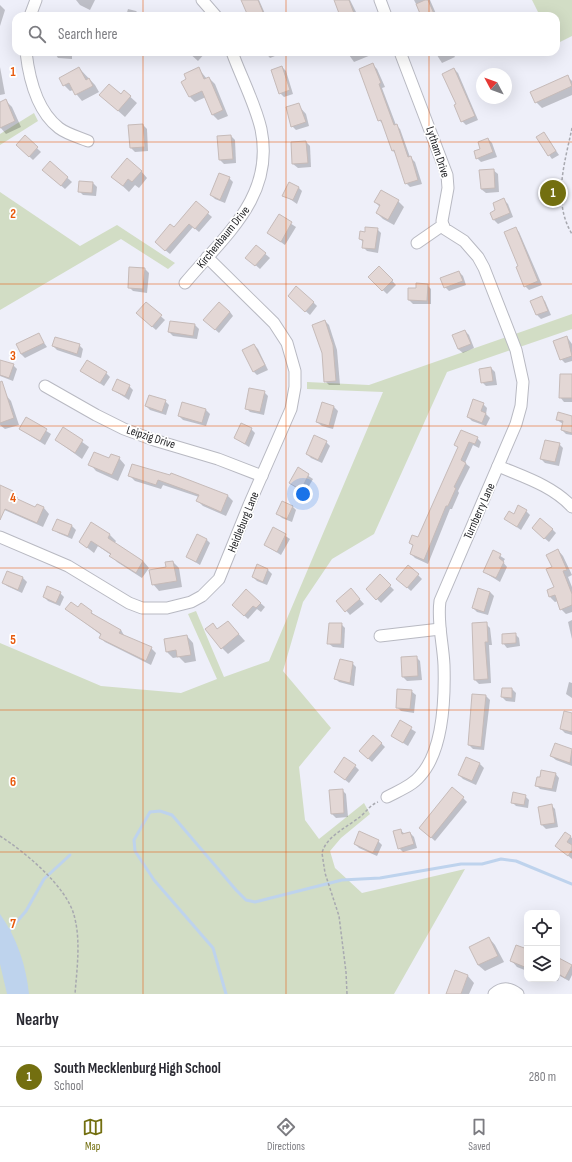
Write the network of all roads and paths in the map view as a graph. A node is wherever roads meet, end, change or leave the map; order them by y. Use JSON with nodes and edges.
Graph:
{"nodes":[{"id":1,"x":36,"y":0,"type":"edge"},
{"id":2,"x":202,"y":0,"type":"edge"},
{"id":3,"x":380,"y":0,"type":"edge"},
{"id":4,"x":32,"y":12,"type":"edge"},
{"id":5,"x":212,"y":12,"type":"edge"},
{"id":6,"x":384,"y":12,"type":"edge"},
{"id":7,"x":27,"y":56,"type":"edge"},
{"id":8,"x":233,"y":56,"type":"edge"},
{"id":9,"x":402,"y":56,"type":"edge"},
{"id":10,"x":572,"y":128,"type":"edge"},
{"id":11,"x":88,"y":141,"type":"dead end"},
{"id":12,"x":443,"y":225,"type":"junction"},
{"id":13,"x":572,"y":234,"type":"edge"},
{"id":14,"x":417,"y":243,"type":"dead end"},
{"id":15,"x":207,"y":257,"type":"junction"},
{"id":16,"x":185,"y":283,"type":"dead end"},
{"id":17,"x":45,"y":386,"type":"dead end"},
{"id":18,"x":498,"y":466,"type":"junction"},
{"id":19,"x":262,"y":476,"type":"junction"},
{"id":20,"x":572,"y":507,"type":"edge"},
{"id":21,"x":0,"y":537,"type":"edge"},
{"id":22,"x":440,"y":629,"type":"junction"},
{"id":23,"x":380,"y":636,"type":"dead end"},
{"id":24,"x":387,"y":797,"type":"joint"},
{"id":25,"x":0,"y":836,"type":"edge"},
{"id":26,"x":75,"y":994,"type":"edge"},
{"id":27,"x":347,"y":994,"type":"edge"},
{"id":28,"x":494,"y":994,"type":"edge"},
{"id":29,"x":518,"y":994,"type":"edge"}],
"edges":[{"from":1,"to":4,"type":"street"},
{"from":2,"to":5,"type":"street"},
{"from":3,"to":6,"type":"street"},
{"from":7,"to":11,"type":"street"},
{"from":8,"to":15,"type":"street","name":"Kirchenbaum Drive"},
{"from":9,"to":12,"type":"street","name":"Lytham Drive"},
{"from":10,"to":13,"type":"path"},
{"from":12,"to":14,"type":"street"},
{"from":12,"to":18,"type":"street","name":"Turnberry Lane"},
{"from":15,"to":16,"type":"street","name":"Kirchenbaum Drive"},
{"from":15,"to":19,"type":"street","name":"Heidleburg Lane"},
{"from":17,"to":19,"type":"street","name":"Leipzig Drive"},
{"from":18,"to":20,"type":"street"},
{"from":18,"to":22,"type":"street","name":"Turnberry Lane"},
{"from":19,"to":21,"type":"street","name":"Heidleburg Lane"},
{"from":22,"to":23,"type":"street"},
{"from":22,"to":24,"type":"street","name":"Turnberry Lane"},
{"from":24,"to":27,"type":"path"},
{"from":25,"to":26,"type":"path"},
{"from":28,"to":29,"type":"street"}]}
